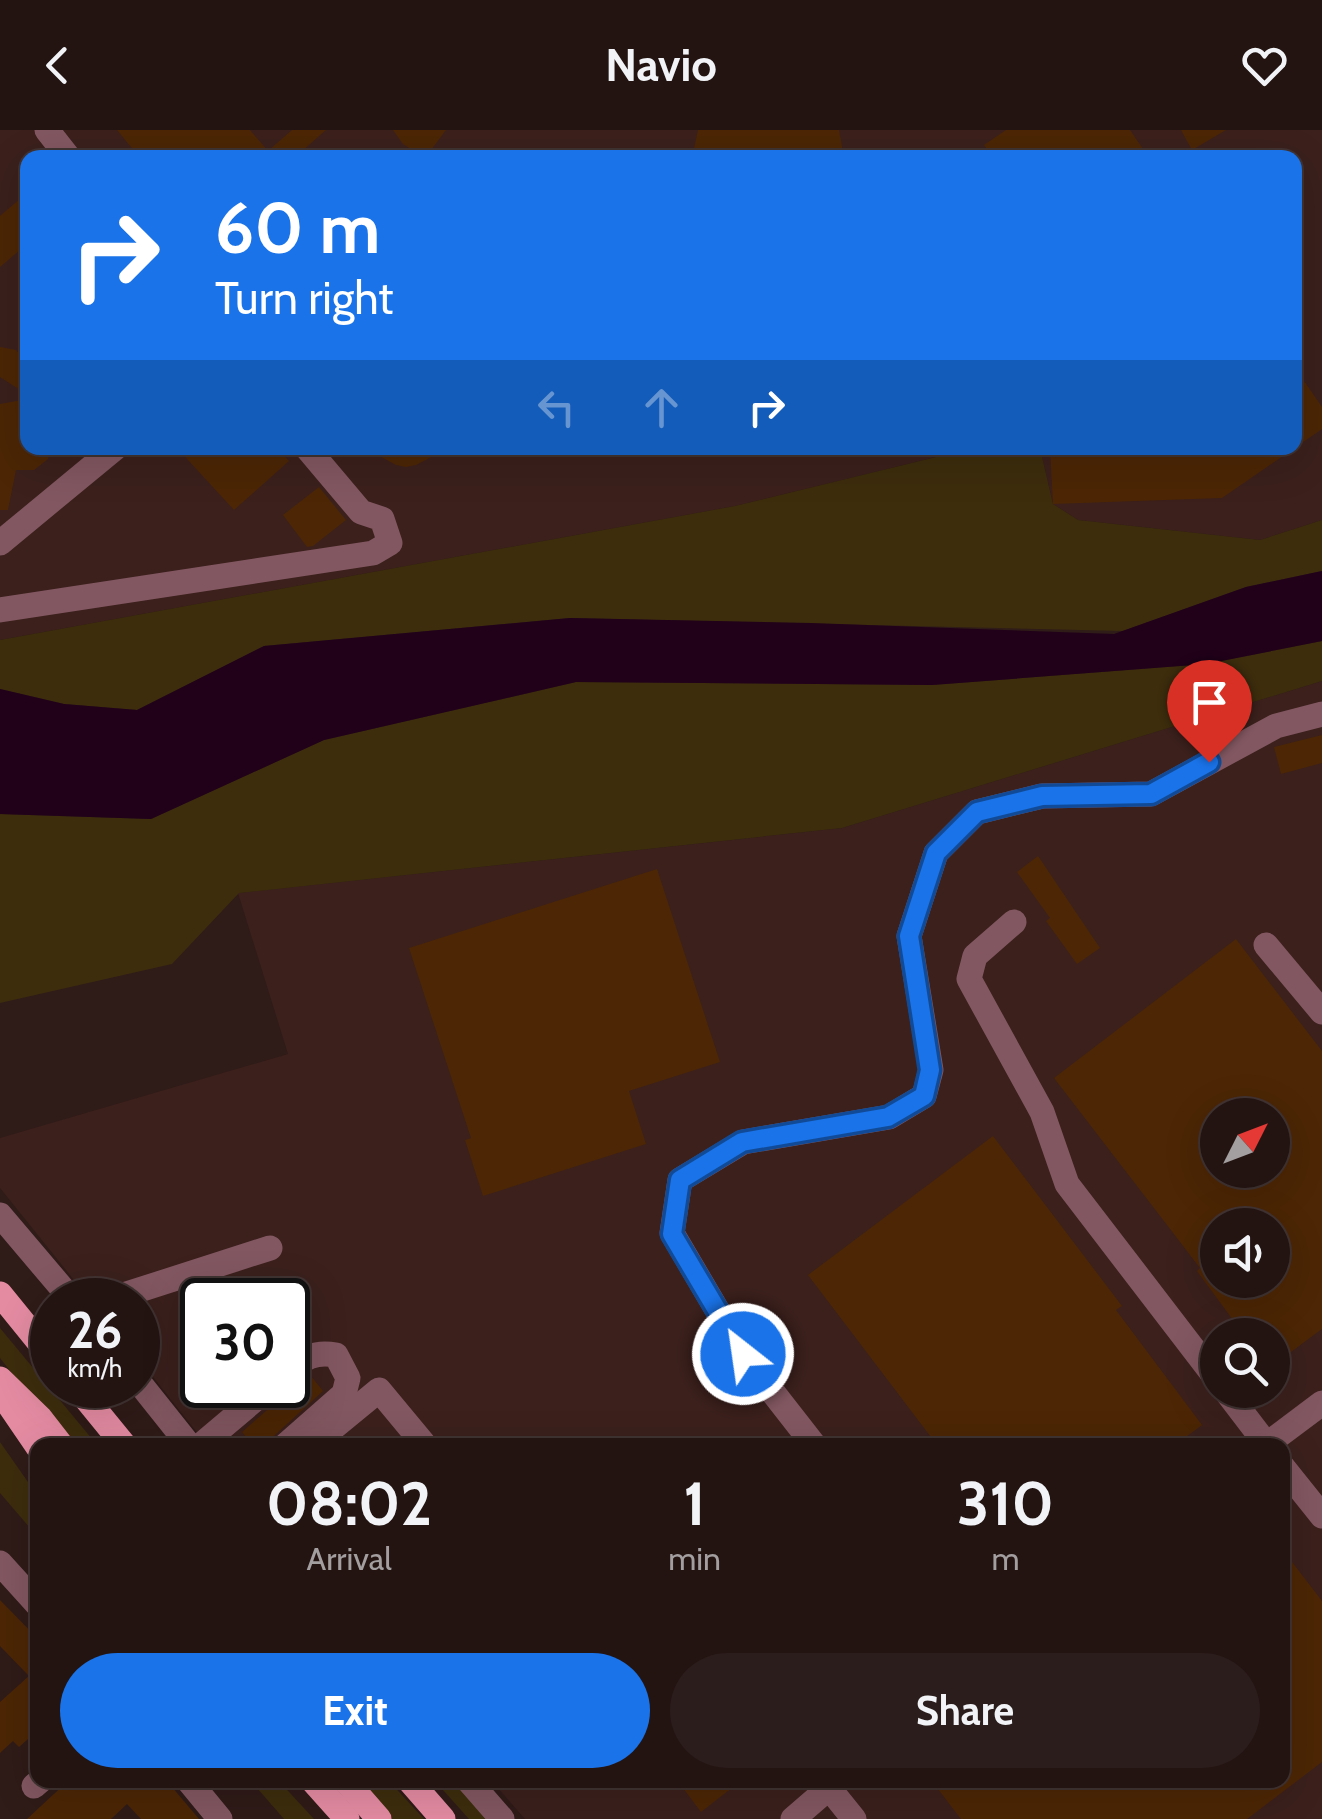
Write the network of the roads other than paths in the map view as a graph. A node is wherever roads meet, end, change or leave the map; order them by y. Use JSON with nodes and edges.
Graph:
{"nodes":[{"id":1,"x":46,"y":130,"type":"edge"},
{"id":2,"x":62,"y":150,"type":"edge"},
{"id":3,"x":107,"y":455,"type":"edge"},
{"id":4,"x":314,"y":455,"type":"edge"},
{"id":5,"x":0,"y":543,"type":"edge"},
{"id":6,"x":0,"y":610,"type":"edge"},
{"id":7,"x":1322,"y":714,"type":"edge"},
{"id":8,"x":1014,"y":922,"type":"dead end"},
{"id":9,"x":1266,"y":945,"type":"dead end"},
{"id":10,"x":1319,"y":1002,"type":"edge"},
{"id":11,"x":0,"y":1215,"type":"edge"},
{"id":12,"x":270,"y":1248,"type":"dead end"},
{"id":13,"x":53,"y":1278,"type":"edge"},
{"id":14,"x":160,"y":1283,"type":"edge"},
{"id":15,"x":0,"y":1294,"type":"edge"},
{"id":16,"x":30,"y":1331,"type":"edge"},
{"id":17,"x":310,"y":1356,"type":"edge"},
{"id":18,"x":1200,"y":1358,"type":"edge"},
{"id":19,"x":0,"y":1379,"type":"edge"},
{"id":20,"x":0,"y":1392,"type":"edge"},
{"id":21,"x":1322,"y":1402,"type":"edge"},
{"id":22,"x":94,"y":1408,"type":"edge"},
{"id":23,"x":160,"y":1408,"type":"edge"},
{"id":24,"x":244,"y":1408,"type":"edge"},
{"id":25,"x":1238,"y":1408,"type":"edge"},
{"id":26,"x":32,"y":1438,"type":"edge"},
{"id":27,"x":56,"y":1438,"type":"edge"},
{"id":28,"x":118,"y":1438,"type":"edge"},
{"id":29,"x":183,"y":1438,"type":"edge"},
{"id":30,"x":208,"y":1438,"type":"edge"},
{"id":31,"x":294,"y":1438,"type":"edge"},
{"id":32,"x":321,"y":1438,"type":"edge"},
{"id":33,"x":419,"y":1438,"type":"edge"},
{"id":34,"x":809,"y":1438,"type":"edge"},
{"id":35,"x":1261,"y":1438,"type":"edge"},
{"id":36,"x":1275,"y":1438,"type":"edge"},
{"id":37,"x":1290,"y":1476,"type":"edge"},
{"id":38,"x":1322,"y":1516,"type":"edge"},
{"id":39,"x":2,"y":1570,"type":"edge"},
{"id":40,"x":30,"y":1597,"type":"edge"},
{"id":41,"x":195,"y":1788,"type":"edge"},
{"id":42,"x":319,"y":1788,"type":"edge"},
{"id":43,"x":352,"y":1788,"type":"edge"},
{"id":44,"x":416,"y":1788,"type":"edge"},
{"id":45,"x":475,"y":1788,"type":"edge"},
{"id":46,"x":829,"y":1788,"type":"edge"},
{"id":47,"x":836,"y":1788,"type":"edge"},
{"id":48,"x":220,"y":1819,"type":"edge"},
{"id":49,"x":347,"y":1819,"type":"edge"},
{"id":50,"x":379,"y":1819,"type":"edge"},
{"id":51,"x":443,"y":1819,"type":"edge"},
{"id":52,"x":502,"y":1819,"type":"edge"},
{"id":53,"x":793,"y":1819,"type":"edge"},
{"id":54,"x":854,"y":1819,"type":"edge"}],
"edges":[{"from":1,"to":2,"type":"street"},
{"from":3,"to":5,"type":"street"},
{"from":4,"to":6,"type":"street"},
{"from":7,"to":34,"type":"street"},
{"from":8,"to":18,"type":"street"},
{"from":9,"to":10,"type":"street"},
{"from":11,"to":13,"type":"street"},
{"from":12,"to":14,"type":"street"},
{"from":15,"to":16,"type":"main road"},
{"from":17,"to":31,"type":"street"},
{"from":19,"to":27,"type":"main road"},
{"from":20,"to":26,"type":"main road"},
{"from":21,"to":36,"type":"street"},
{"from":22,"to":28,"type":"main road"},
{"from":23,"to":29,"type":"street"},
{"from":24,"to":30,"type":"street"},
{"from":25,"to":35,"type":"street"},
{"from":32,"to":33,"type":"street"},
{"from":37,"to":38,"type":"street"},
{"from":39,"to":40,"type":"street"},
{"from":41,"to":48,"type":"street"},
{"from":42,"to":49,"type":"main road"},
{"from":43,"to":50,"type":"main road"},
{"from":44,"to":51,"type":"main road"},
{"from":45,"to":52,"type":"street"},
{"from":46,"to":53,"type":"street"},
{"from":47,"to":54,"type":"street"}]}
